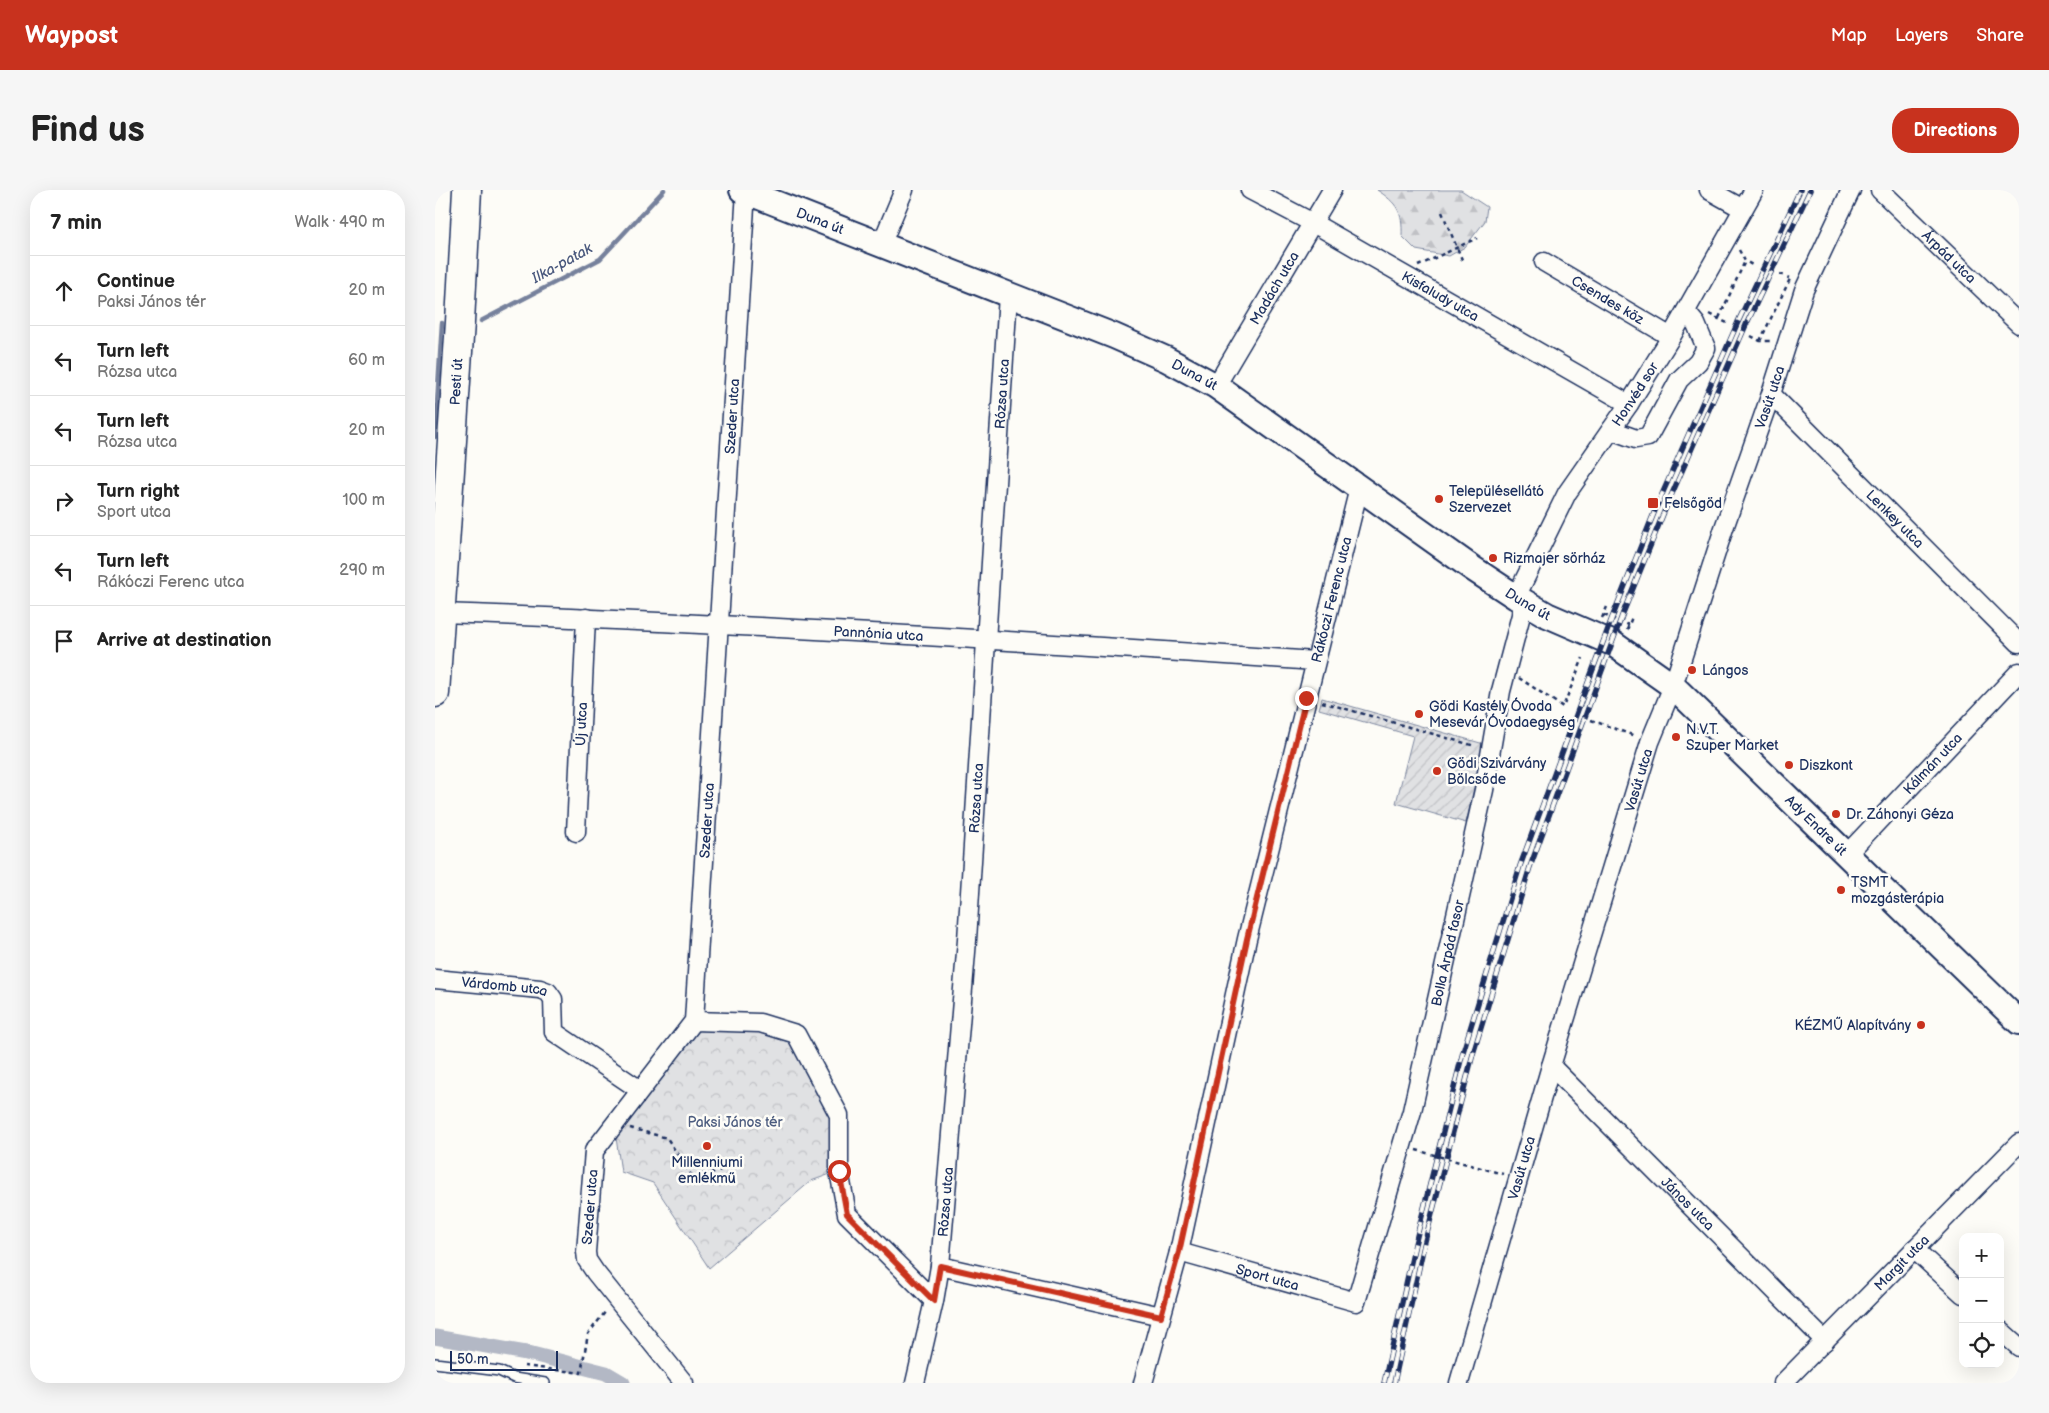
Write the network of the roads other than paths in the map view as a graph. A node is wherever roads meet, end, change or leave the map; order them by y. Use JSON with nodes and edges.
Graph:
{"nodes":[{"id":1,"x":467,"y":190,"type":"edge"},
{"id":2,"x":904,"y":190,"type":"edge"},
{"id":3,"x":1250,"y":190,"type":"edge"},
{"id":4,"x":1332,"y":190,"type":"edge"},
{"id":5,"x":1709,"y":190,"type":"edge"},
{"id":6,"x":1754,"y":190,"type":"edge"},
{"id":7,"x":1851,"y":190,"type":"edge"},
{"id":8,"x":1880,"y":190,"type":"edge"},
{"id":9,"x":744,"y":191,"type":"edge"},
{"id":10,"x":1743,"y":209,"type":"junction"},
{"id":11,"x":1313,"y":223,"type":"junction"},
{"id":12,"x":881,"y":245,"type":"junction"},
{"id":13,"x":1544,"y":262,"type":"dead end"},
{"id":14,"x":1008,"y":295,"type":"junction"},
{"id":15,"x":1685,"y":312,"type":"junction"},
{"id":16,"x":2019,"y":324,"type":"edge"},
{"id":17,"x":1671,"y":337,"type":"junction"},
{"id":18,"x":1216,"y":386,"type":"junction"},
{"id":19,"x":1771,"y":394,"type":"junction"},
{"id":20,"x":1629,"y":404,"type":"junction"},
{"id":21,"x":1611,"y":430,"type":"junction"},
{"id":22,"x":1359,"y":488,"type":"junction"},
{"id":23,"x":1519,"y":598,"type":"junction"},
{"id":24,"x":440,"y":613,"type":"junction"},
{"id":25,"x":586,"y":618,"type":"junction"},
{"id":26,"x":719,"y":624,"type":"junction"},
{"id":27,"x":985,"y":638,"type":"junction"},
{"id":28,"x":1604,"y":639,"type":"joint"},
{"id":29,"x":2019,"y":643,"type":"edge"},
{"id":30,"x":1315,"y":661,"type":"junction"},
{"id":31,"x":2019,"y":672,"type":"edge"},
{"id":32,"x":1673,"y":686,"type":"junction"},
{"id":33,"x":435,"y":693,"type":"edge"},
{"id":34,"x":576,"y":832,"type":"dead end"},
{"id":35,"x":1845,"y":855,"type":"junction"},
{"id":36,"x":435,"y":979,"type":"edge"},
{"id":37,"x":694,"y":1021,"type":"junction"},
{"id":38,"x":2019,"y":1022,"type":"edge"},
{"id":39,"x":1551,"y":1066,"type":"junction"},
{"id":40,"x":640,"y":1090,"type":"junction"},
{"id":41,"x":2019,"y":1143,"type":"edge"},
{"id":42,"x":1914,"y":1249,"type":"junction"},
{"id":43,"x":1179,"y":1252,"type":"junction"},
{"id":44,"x":940,"y":1266,"type":"junction"},
{"id":45,"x":1959,"y":1290,"type":"edge"},
{"id":46,"x":934,"y":1301,"type":"junction"},
{"id":47,"x":1356,"y":1302,"type":"joint"},
{"id":48,"x":1161,"y":1316,"type":"junction"},
{"id":49,"x":2004,"y":1334,"type":"edge"},
{"id":50,"x":1825,"y":1341,"type":"junction"},
{"id":51,"x":2019,"y":1347,"type":"edge"},
{"id":52,"x":435,"y":1363,"type":"edge"},
{"id":53,"x":516,"y":1380,"type":"edge"},
{"id":54,"x":545,"y":1383,"type":"edge"},
{"id":55,"x":684,"y":1383,"type":"edge"},
{"id":56,"x":915,"y":1383,"type":"edge"},
{"id":57,"x":1143,"y":1383,"type":"edge"},
{"id":58,"x":1459,"y":1383,"type":"edge"},
{"id":59,"x":1783,"y":1383,"type":"edge"}],
"edges":[{"from":1,"to":24,"type":"main road","name":"Pesti út"},
{"from":2,"to":12,"type":"street"},
{"from":3,"to":11,"type":"street","name":"Kisfaludy utca"},
{"from":4,"to":11,"type":"street","name":"Madách utca"},
{"from":5,"to":10,"type":"street"},
{"from":6,"to":10,"type":"street","name":"Honvéd sor"},
{"from":7,"to":19,"type":"street","name":"Vasút utca"},
{"from":8,"to":16,"type":"street","name":"Árpád utca"},
{"from":9,"to":12,"type":"street","name":"Duna út"},
{"from":9,"to":26,"type":"street","name":"Szeder utca"},
{"from":10,"to":15,"type":"street","name":"Honvéd sor"},
{"from":11,"to":18,"type":"street","name":"Madách utca"},
{"from":11,"to":20,"type":"street","name":"Kisfaludy utca"},
{"from":12,"to":14,"type":"street","name":"Duna út"},
{"from":13,"to":17,"type":"street","name":"Csendes köz"},
{"from":14,"to":18,"type":"street","name":"Duna út"},
{"from":14,"to":27,"type":"street","name":"Rózsa utca"},
{"from":15,"to":17,"type":"street","name":"Honvéd sor"},
{"from":15,"to":21,"type":"street"},
{"from":17,"to":20,"type":"street","name":"Honvéd sor"},
{"from":18,"to":22,"type":"street","name":"Duna út"},
{"from":19,"to":29,"type":"street","name":"Lenkey utca"},
{"from":19,"to":32,"type":"street","name":"Vasút utca"},
{"from":20,"to":21,"type":"street","name":"Honvéd sor"},
{"from":21,"to":23,"type":"street","name":"Honvéd sor"},
{"from":22,"to":23,"type":"street","name":"Duna út"},
{"from":22,"to":30,"type":"street","name":"Rákóczi Ferenc utca"},
{"from":23,"to":28,"type":"street","name":"Duna út"},
{"from":23,"to":47,"type":"street","name":"Bolla Árpád fasor"},
{"from":24,"to":25,"type":"street","name":"Pannónia utca"},
{"from":24,"to":33,"type":"main road","name":"Pesti út"},
{"from":25,"to":26,"type":"street","name":"Pannónia utca"},
{"from":25,"to":34,"type":"street","name":"Új utca"},
{"from":26,"to":27,"type":"street","name":"Pannónia utca"},
{"from":26,"to":37,"type":"street","name":"Szeder utca"},
{"from":27,"to":30,"type":"street","name":"Pannónia utca"},
{"from":27,"to":44,"type":"street","name":"Rózsa utca"},
{"from":28,"to":32,"type":"street","name":"Ady Endre út"},
{"from":30,"to":43,"type":"street","name":"Rákóczi Ferenc utca"},
{"from":31,"to":35,"type":"street","name":"Kálmán utca"},
{"from":32,"to":35,"type":"street","name":"Ady Endre út"},
{"from":32,"to":39,"type":"street","name":"Vasút utca"},
{"from":35,"to":38,"type":"street","name":"Ady Endre út"},
{"from":36,"to":40,"type":"street","name":"Várdomb utca"},
{"from":37,"to":40,"type":"street","name":"Szeder utca"},
{"from":37,"to":46,"type":"street"},
{"from":39,"to":50,"type":"street","name":"János utca"},
{"from":39,"to":58,"type":"street","name":"Vasút utca"},
{"from":40,"to":55,"type":"street","name":"Szeder utca"},
{"from":41,"to":42,"type":"street","name":"Margit utca"},
{"from":42,"to":45,"type":"street"},
{"from":42,"to":50,"type":"street","name":"Margit utca"},
{"from":43,"to":47,"type":"street","name":"Sport utca"},
{"from":43,"to":48,"type":"street","name":"Rákóczi Ferenc utca"},
{"from":44,"to":46,"type":"street","name":"Rózsa utca"},
{"from":44,"to":48,"type":"street"},
{"from":46,"to":56,"type":"street","name":"Rózsa utca"},
{"from":48,"to":57,"type":"street","name":"Rákóczi Ferenc utca"},
{"from":49,"to":51,"type":"street"},
{"from":50,"to":59,"type":"street","name":"Margit utca"},
{"from":52,"to":53,"type":"lane"},
{"from":53,"to":54,"type":"lane"}]}
